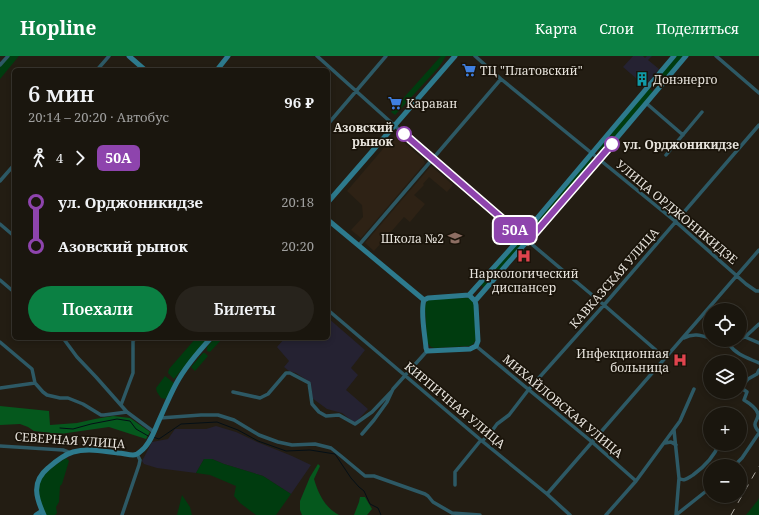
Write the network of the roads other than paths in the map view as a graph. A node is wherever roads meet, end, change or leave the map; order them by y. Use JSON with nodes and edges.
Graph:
{"nodes":[{"id":1,"x":8,"y":56,"type":"edge"},
{"id":2,"x":109,"y":56,"type":"edge"},
{"id":3,"x":129,"y":56,"type":"edge"},
{"id":4,"x":228,"y":56,"type":"edge"},
{"id":5,"x":317,"y":56,"type":"edge"},
{"id":6,"x":386,"y":56,"type":"edge"},
{"id":7,"x":451,"y":56,"type":"edge"},
{"id":8,"x":455,"y":56,"type":"edge"},
{"id":9,"x":475,"y":56,"type":"edge"},
{"id":10,"x":674,"y":56,"type":"edge"},
{"id":11,"x":686,"y":56,"type":"edge"},
{"id":12,"x":716,"y":56,"type":"edge"},
{"id":13,"x":138,"y":64,"type":"junction"},
{"id":14,"x":0,"y":65,"type":"edge"},
{"id":15,"x":99,"y":68,"type":"edge"},
{"id":16,"x":137,"y":68,"type":"edge"},
{"id":17,"x":143,"y":68,"type":"edge"},
{"id":18,"x":218,"y":68,"type":"edge"},
{"id":19,"x":501,"y":79,"type":"junction"},
{"id":20,"x":356,"y":91,"type":"junction"},
{"id":21,"x":759,"y":93,"type":"edge"},
{"id":22,"x":646,"y":103,"type":"junction"},
{"id":23,"x":702,"y":112,"type":"dead end"},
{"id":24,"x":330,"y":122,"type":"edge"},
{"id":25,"x":394,"y":125,"type":"junction"},
{"id":26,"x":759,"y":126,"type":"edge"},
{"id":27,"x":404,"y":134,"type":"dead end"},
{"id":28,"x":683,"y":135,"type":"junction"},
{"id":29,"x":592,"y":153,"type":"junction"},
{"id":30,"x":666,"y":155,"type":"dead end"},
{"id":31,"x":434,"y":158,"type":"junction"},
{"id":32,"x":599,"y":159,"type":"junction"},
{"id":33,"x":12,"y":167,"type":"edge"},
{"id":34,"x":0,"y":181,"type":"edge"},
{"id":35,"x":330,"y":201,"type":"edge"},
{"id":36,"x":330,"y":222,"type":"edge"},
{"id":37,"x":676,"y":222,"type":"junction"},
{"id":38,"x":0,"y":224,"type":"edge"},
{"id":39,"x":12,"y":234,"type":"edge"},
{"id":40,"x":522,"y":236,"type":"junction"},
{"id":41,"x":528,"y":241,"type":"junction"},
{"id":42,"x":359,"y":245,"type":"junction"},
{"id":43,"x":759,"y":250,"type":"edge"},
{"id":44,"x":737,"y":276,"type":"junction"},
{"id":45,"x":0,"y":280,"type":"edge"},
{"id":46,"x":12,"y":290,"type":"edge"},
{"id":47,"x":758,"y":291,"type":"edge"},
{"id":48,"x":469,"y":295,"type":"junction"},
{"id":49,"x":424,"y":300,"type":"junction"},
{"id":50,"x":475,"y":301,"type":"junction"},
{"id":51,"x":604,"y":305,"type":"junction"},
{"id":52,"x":330,"y":312,"type":"edge"},
{"id":53,"x":759,"y":324,"type":"edge"},
{"id":54,"x":747,"y":335,"type":"edge"},
{"id":55,"x":703,"y":336,"type":"edge"},
{"id":56,"x":747,"y":338,"type":"edge"},
{"id":57,"x":681,"y":339,"type":"junction"},
{"id":58,"x":64,"y":340,"type":"edge"},
{"id":59,"x":133,"y":340,"type":"edge"},
{"id":60,"x":209,"y":340,"type":"edge"},
{"id":61,"x":0,"y":342,"type":"edge"},
{"id":62,"x":759,"y":343,"type":"edge"},
{"id":63,"x":476,"y":346,"type":"junction"},
{"id":64,"x":731,"y":347,"type":"edge"},
{"id":65,"x":427,"y":351,"type":"junction"},
{"id":66,"x":665,"y":358,"type":"junction"},
{"id":67,"x":759,"y":363,"type":"edge"},
{"id":68,"x":759,"y":370,"type":"edge"},
{"id":69,"x":406,"y":376,"type":"junction"},
{"id":70,"x":747,"y":380,"type":"edge"},
{"id":71,"x":35,"y":383,"type":"junction"},
{"id":72,"x":0,"y":388,"type":"edge"},
{"id":73,"x":529,"y":389,"type":"junction"},
{"id":74,"x":694,"y":390,"type":"dead end"},
{"id":75,"x":392,"y":391,"type":"junction"},
{"id":76,"x":233,"y":392,"type":"dead end"},
{"id":77,"x":744,"y":399,"type":"edge"},
{"id":78,"x":121,"y":405,"type":"junction"},
{"id":79,"x":127,"y":412,"type":"junction"},
{"id":80,"x":160,"y":418,"type":"junction"},
{"id":81,"x":674,"y":430,"type":"junction"},
{"id":82,"x":154,"y":432,"type":"junction"},
{"id":83,"x":759,"y":433,"type":"edge"},
{"id":84,"x":362,"y":434,"type":"dead end"},
{"id":85,"x":481,"y":440,"type":"junction"},
{"id":86,"x":592,"y":442,"type":"junction"},
{"id":87,"x":664,"y":444,"type":"junction"},
{"id":88,"x":676,"y":445,"type":"junction"},
{"id":89,"x":0,"y":446,"type":"edge"},
{"id":90,"x":716,"y":451,"type":"edge"},
{"id":91,"x":71,"y":453,"type":"junction"},
{"id":92,"x":138,"y":454,"type":"junction"},
{"id":93,"x":741,"y":459,"type":"edge"},
{"id":94,"x":679,"y":478,"type":"junction"},
{"id":95,"x":636,"y":481,"type":"junction"},
{"id":96,"x":455,"y":485,"type":"dead end"},
{"id":97,"x":547,"y":494,"type":"junction"},
{"id":98,"x":703,"y":494,"type":"edge"},
{"id":99,"x":43,"y":513,"type":"edge"},
{"id":100,"x":36,"y":515,"type":"edge"},
{"id":101,"x":122,"y":515,"type":"edge"},
{"id":102,"x":480,"y":515,"type":"edge"},
{"id":103,"x":570,"y":515,"type":"edge"},
{"id":104,"x":606,"y":515,"type":"edge"},
{"id":105,"x":676,"y":515,"type":"edge"}],
"edges":[{"from":1,"to":14,"type":"street"},
{"from":2,"to":15,"type":"street"},
{"from":3,"to":13,"type":"street"},
{"from":4,"to":18,"type":"street"},
{"from":5,"to":20,"type":"street"},
{"from":6,"to":20,"type":"street"},
{"from":7,"to":25,"type":"street"},
{"from":8,"to":25,"type":"street"},
{"from":9,"to":19,"type":"street","name":"УЛИЦА ОРДЖОНИКИДЗЕ"},
{"from":10,"to":29,"type":"street"},
{"from":11,"to":22,"type":"street"},
{"from":12,"to":21,"type":"street"},
{"from":13,"to":16,"type":"street"},
{"from":13,"to":17,"type":"street"},
{"from":19,"to":29,"type":"street","name":"УЛИЦА ОРДЖОНИКИДЗЕ"},
{"from":19,"to":31,"type":"street"},
{"from":20,"to":24,"type":"street"},
{"from":20,"to":25,"type":"street"},
{"from":22,"to":28,"type":"street"},
{"from":22,"to":32,"type":"street"},
{"from":23,"to":28,"type":"street"},
{"from":25,"to":27,"type":"street"},
{"from":25,"to":35,"type":"street"},
{"from":26,"to":37,"type":"street","name":"КАВКАЗСКАЯ УЛИЦА"},
{"from":28,"to":30,"type":"street"},
{"from":29,"to":32,"type":"street","name":"УЛИЦА ОРДЖОНИКИДЗЕ"},
{"from":29,"to":40,"type":"street"},
{"from":31,"to":40,"type":"street"},
{"from":31,"to":42,"type":"street"},
{"from":32,"to":37,"type":"street","name":"УЛИЦА ОРДЖОНИКИДЗЕ"},
{"from":32,"to":41,"type":"street"},
{"from":33,"to":34,"type":"street"},
{"from":36,"to":42,"type":"street"},
{"from":37,"to":44,"type":"street","name":"УЛИЦА ОРДЖОНИКИДЗЕ"},
{"from":37,"to":51,"type":"street","name":"КАВКАЗСКАЯ УЛИЦА"},
{"from":38,"to":39,"type":"street"},
{"from":40,"to":41,"type":"street"},
{"from":40,"to":48,"type":"street"},
{"from":41,"to":50,"type":"street"},
{"from":41,"to":51,"type":"street"},
{"from":42,"to":49,"type":"street"},
{"from":43,"to":44,"type":"street"},
{"from":44,"to":47,"type":"street","name":"УЛИЦА ОРДЖОНИКИДЗЕ"},
{"from":44,"to":57,"type":"street"},
{"from":45,"to":46,"type":"street"},
{"from":48,"to":49,"type":"street"},
{"from":48,"to":50,"type":"street"},
{"from":49,"to":65,"type":"street"},
{"from":50,"to":63,"type":"street"},
{"from":51,"to":66,"type":"street"},
{"from":51,"to":73,"type":"street","name":"КАВКАЗСКАЯ УЛИЦА"},
{"from":52,"to":69,"type":"street","name":"КИРПИЧНАЯ УЛИЦА"},
{"from":53,"to":54,"type":"street"},
{"from":55,"to":57,"type":"street"},
{"from":56,"to":62,"type":"street"},
{"from":57,"to":66,"type":"street"},
{"from":58,"to":78,"type":"street"},
{"from":59,"to":78,"type":"street"},
{"from":60,"to":80,"type":"street"},
{"from":61,"to":71,"type":"street"},
{"from":63,"to":65,"type":"street"},
{"from":63,"to":73,"type":"street","name":"МИХАЙЛОВСКАЯ УЛИЦА"},
{"from":64,"to":67,"type":"street"},
{"from":65,"to":69,"type":"street"},
{"from":66,"to":86,"type":"street"},
{"from":68,"to":70,"type":"street"},
{"from":69,"to":75,"type":"street"},
{"from":69,"to":85,"type":"street","name":"КИРПИЧНАЯ УЛИЦА"},
{"from":71,"to":72,"type":"street"},
{"from":71,"to":79,"type":"street"},
{"from":73,"to":85,"type":"street","name":"КАВКАЗСКАЯ УЛИЦА"},
{"from":73,"to":86,"type":"street","name":"МИХАЙЛОВСКАЯ УЛИЦА"},
{"from":74,"to":81,"type":"street"},
{"from":75,"to":76,"type":"street"},
{"from":75,"to":84,"type":"street"},
{"from":77,"to":83,"type":"street"},
{"from":78,"to":79,"type":"street"},
{"from":79,"to":82,"type":"street"},
{"from":80,"to":82,"type":"street"},
{"from":80,"to":102,"type":"street"},
{"from":81,"to":87,"type":"street"},
{"from":81,"to":88,"type":"street"},
{"from":82,"to":92,"type":"street"},
{"from":83,"to":93,"type":"street"},
{"from":85,"to":96,"type":"street","name":"КАВКАЗСКАЯ УЛИЦА"},
{"from":85,"to":97,"type":"street","name":"КИРПИЧНАЯ УЛИЦА"},
{"from":86,"to":95,"type":"street","name":"МИХАЙЛОВСКАЯ УЛИЦА"},
{"from":86,"to":97,"type":"street"},
{"from":87,"to":88,"type":"street"},
{"from":87,"to":95,"type":"street"},
{"from":88,"to":94,"type":"street"},
{"from":89,"to":91,"type":"street","name":"СЕВЕРНАЯ УЛИЦА"},
{"from":90,"to":94,"type":"street"},
{"from":91,"to":92,"type":"street","name":"СЕВЕРНАЯ УЛИЦА"},
{"from":91,"to":99,"type":"street"},
{"from":92,"to":101,"type":"street"},
{"from":94,"to":105,"type":"street"},
{"from":95,"to":104,"type":"street"},
{"from":97,"to":103,"type":"street","name":"КИРПИЧНАЯ УЛИЦА"},
{"from":98,"to":105,"type":"street"},
{"from":99,"to":100,"type":"street"}]}
